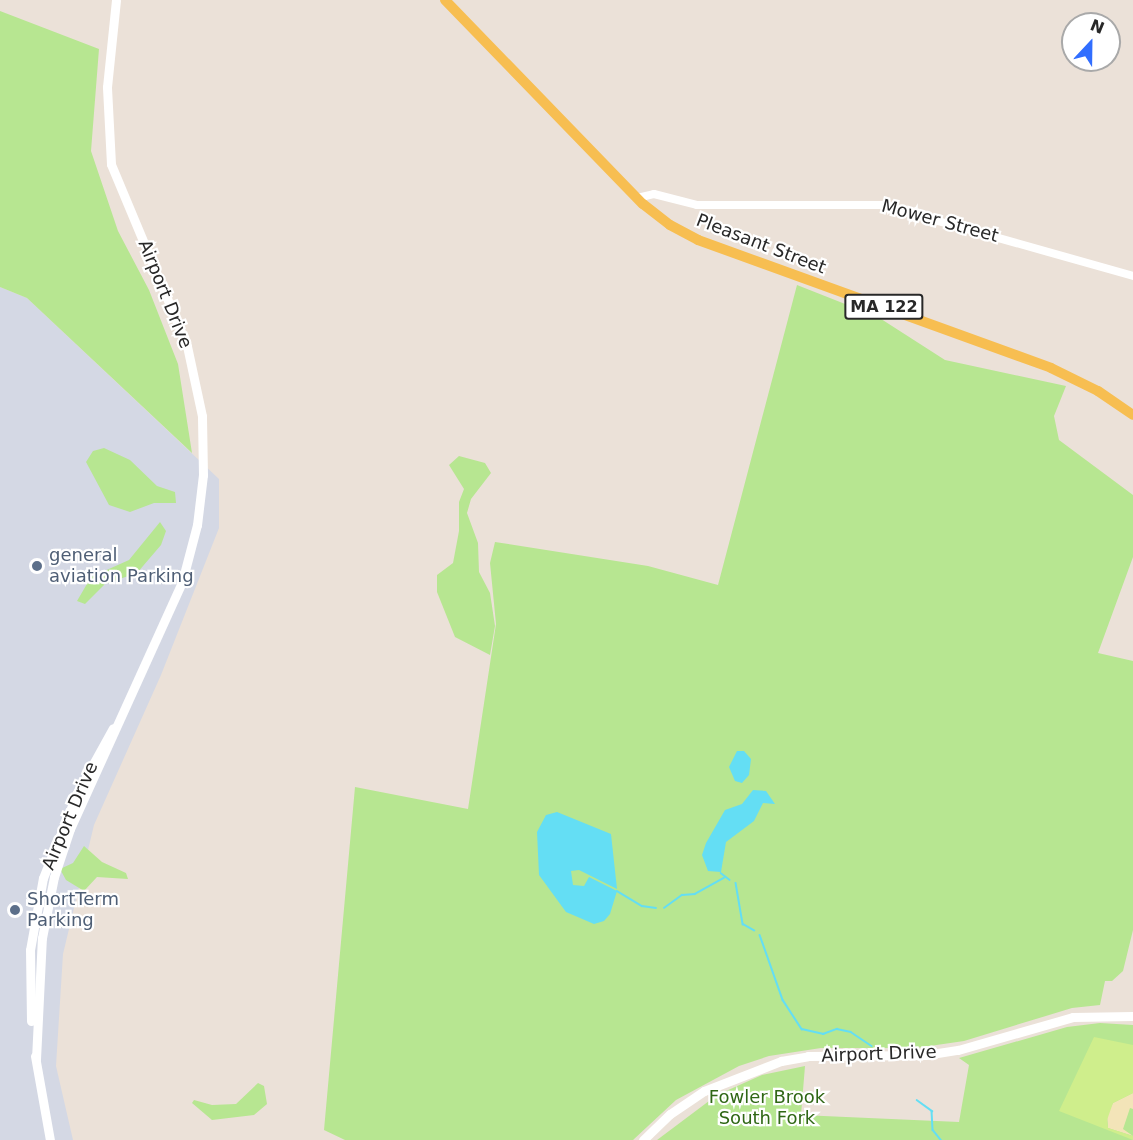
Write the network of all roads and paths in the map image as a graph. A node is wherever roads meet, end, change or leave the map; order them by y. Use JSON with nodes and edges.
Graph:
{"nodes":[{"id":1,"x":116,"y":0,"type":"edge"},
{"id":2,"x":445,"y":0,"type":"edge"},
{"id":3,"x":637,"y":198,"type":"junction"},
{"id":4,"x":1133,"y":276,"type":"edge"},
{"id":5,"x":1133,"y":415,"type":"edge"},
{"id":6,"x":1133,"y":1016,"type":"edge"},
{"id":7,"x":50,"y":1140,"type":"edge"},
{"id":8,"x":643,"y":1140,"type":"edge"}],
"edges":[{"from":1,"to":7,"type":"main road","name":"Airport Drive"},
{"from":2,"to":3,"type":"main road","name":"Pleasant Street","number":"MA 122"},
{"from":3,"to":4,"type":"street","name":"Mower Street"},
{"from":3,"to":5,"type":"main road","name":"Pleasant Street","number":"MA 122"},
{"from":6,"to":8,"type":"main road","name":"Airport Drive"}]}
